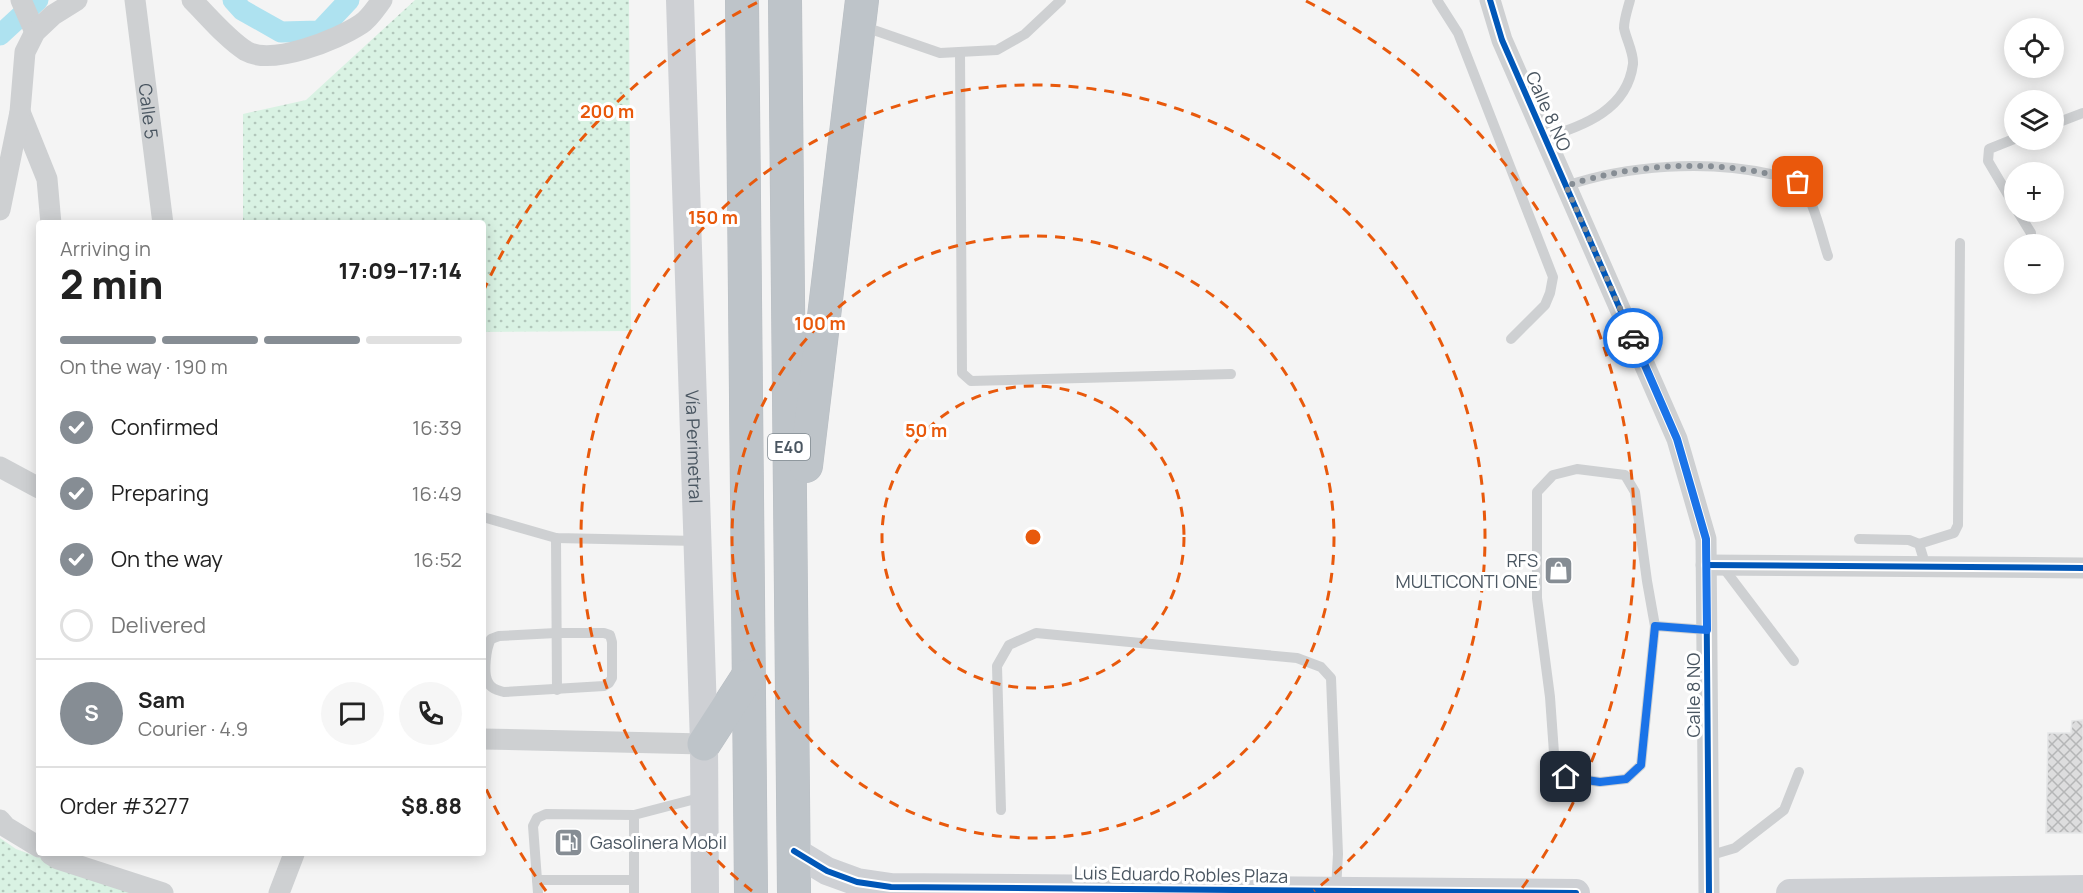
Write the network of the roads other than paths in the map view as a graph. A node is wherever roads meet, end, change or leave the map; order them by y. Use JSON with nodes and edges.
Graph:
{"nodes":[{"id":1,"x":21,"y":0,"type":"edge"},
{"id":2,"x":78,"y":0,"type":"edge"},
{"id":3,"x":135,"y":0,"type":"edge"},
{"id":4,"x":192,"y":0,"type":"edge"},
{"id":5,"x":382,"y":0,"type":"edge"},
{"id":6,"x":680,"y":0,"type":"edge"},
{"id":7,"x":785,"y":0,"type":"edge"},
{"id":8,"x":1061,"y":0,"type":"edge"},
{"id":9,"x":1437,"y":0,"type":"edge"},
{"id":10,"x":1490,"y":0,"type":"edge"},
{"id":11,"x":1630,"y":0,"type":"edge"},
{"id":12,"x":741,"y":8,"type":"edge"},
{"id":13,"x":861,"y":13,"type":"edge"},
{"id":14,"x":34,"y":28,"type":"junction"},
{"id":15,"x":960,"y":52,"type":"junction"},
{"id":16,"x":20,"y":112,"type":"junction"},
{"id":17,"x":2083,"y":113,"type":"edge"},
{"id":18,"x":2064,"y":120,"type":"edge"},
{"id":19,"x":1545,"y":138,"type":"junction"},
{"id":20,"x":2004,"y":143,"type":"edge"},
{"id":21,"x":1566,"y":186,"type":"junction"},
{"id":22,"x":2004,"y":188,"type":"edge"},
{"id":23,"x":0,"y":210,"type":"edge"},
{"id":24,"x":51,"y":220,"type":"edge"},
{"id":25,"x":162,"y":220,"type":"edge"},
{"id":26,"x":2024,"y":222,"type":"edge"},
{"id":27,"x":2031,"y":232,"type":"dead end"},
{"id":28,"x":1960,"y":243,"type":"dead end"},
{"id":29,"x":1828,"y":256,"type":"dead end"},
{"id":30,"x":1511,"y":339,"type":"dead end"},
{"id":31,"x":1231,"y":374,"type":"dead end"},
{"id":32,"x":0,"y":467,"type":"edge"},
{"id":33,"x":36,"y":486,"type":"edge"},
{"id":34,"x":486,"y":517,"type":"edge"},
{"id":35,"x":556,"y":538,"type":"junction"},
{"id":36,"x":1859,"y":539,"type":"dead end"},
{"id":37,"x":698,"y":541,"type":"junction"},
{"id":38,"x":1919,"y":544,"type":"junction"},
{"id":39,"x":1714,"y":566,"type":"junction"},
{"id":40,"x":1922,"y":566,"type":"junction"},
{"id":41,"x":2083,"y":568,"type":"edge"},
{"id":42,"x":790,"y":600,"type":"junction"},
{"id":43,"x":1655,"y":626,"type":"junction"},
{"id":44,"x":1707,"y":630,"type":"junction"},
{"id":45,"x":556,"y":633,"type":"junction"},
{"id":46,"x":1794,"y":661,"type":"dead end"},
{"id":47,"x":748,"y":676,"type":"junction"},
{"id":48,"x":557,"y":690,"type":"junction"},
{"id":49,"x":486,"y":739,"type":"edge"},
{"id":50,"x":704,"y":744,"type":"junction"},
{"id":51,"x":1799,"y":772,"type":"dead end"},
{"id":52,"x":706,"y":797,"type":"junction"},
{"id":53,"x":1002,"y":810,"type":"dead end"},
{"id":54,"x":634,"y":815,"type":"junction"},
{"id":55,"x":0,"y":820,"type":"edge"},
{"id":56,"x":36,"y":845,"type":"edge"},
{"id":57,"x":794,"y":851,"type":"junction"},
{"id":58,"x":53,"y":856,"type":"edge"},
{"id":59,"x":293,"y":856,"type":"edge"},
{"id":60,"x":1708,"y":856,"type":"junction"},
{"id":61,"x":537,"y":880,"type":"junction"},
{"id":62,"x":634,"y":880,"type":"junction"},
{"id":63,"x":2083,"y":889,"type":"edge"},
{"id":64,"x":1336,"y":892,"type":"edge"},
{"id":65,"x":163,"y":893,"type":"edge"},
{"id":66,"x":279,"y":893,"type":"edge"},
{"id":67,"x":538,"y":893,"type":"edge"},
{"id":68,"x":634,"y":893,"type":"edge"},
{"id":69,"x":705,"y":893,"type":"edge"},
{"id":70,"x":750,"y":893,"type":"edge"},
{"id":71,"x":794,"y":893,"type":"edge"},
{"id":72,"x":1576,"y":893,"type":"edge"},
{"id":73,"x":1709,"y":893,"type":"edge"},
{"id":74,"x":1790,"y":893,"type":"edge"}],
"edges":[{"from":1,"to":14,"type":"street"},
{"from":2,"to":14,"type":"street"},
{"from":3,"to":25,"type":"street","name":"Calle 5"},
{"from":4,"to":5,"type":"street"},
{"from":6,"to":37,"type":"street","name":"Vía Perimetral"},
{"from":7,"to":42,"type":"highway","number":"E40"},
{"from":8,"to":15,"type":"lane"},
{"from":9,"to":30,"type":"lane"},
{"from":10,"to":19,"type":"street","name":"Calle 8 NO"},
{"from":11,"to":19,"type":"lane"},
{"from":12,"to":47,"type":"highway","number":"E40"},
{"from":13,"to":15,"type":"lane"},
{"from":13,"to":42,"type":"highway"},
{"from":14,"to":16,"type":"street"},
{"from":15,"to":31,"type":"lane"},
{"from":16,"to":23,"type":"street"},
{"from":16,"to":24,"type":"street"},
{"from":17,"to":18,"type":"lane"},
{"from":19,"to":21,"type":"street","name":"Calle 8 NO"},
{"from":20,"to":22,"type":"lane"},
{"from":21,"to":29,"type":"lane"},
{"from":21,"to":39,"type":"street","name":"Calle 8 NO"},
{"from":26,"to":27,"type":"lane"},
{"from":28,"to":38,"type":"lane"},
{"from":32,"to":33,"type":"street"},
{"from":34,"to":35,"type":"lane"},
{"from":35,"to":37,"type":"lane"},
{"from":35,"to":45,"type":"lane"},
{"from":36,"to":38,"type":"lane"},
{"from":37,"to":50,"type":"street","name":"Vía Perimetral"},
{"from":38,"to":40,"type":"lane"},
{"from":39,"to":40,"type":"street"},
{"from":39,"to":44,"type":"street","name":"Calle 8 NO"},
{"from":39,"to":46,"type":"lane"},
{"from":40,"to":41,"type":"street"},
{"from":42,"to":57,"type":"highway","number":"E40"},
{"from":43,"to":43,"type":"lane"},
{"from":43,"to":44,"type":"lane"},
{"from":44,"to":60,"type":"street","name":"Calle 8 NO"},
{"from":45,"to":48,"type":"lane"},
{"from":45,"to":48,"type":"lane"},
{"from":45,"to":48,"type":"lane"},
{"from":47,"to":50,"type":"highway"},
{"from":47,"to":70,"type":"highway","number":"E40"},
{"from":49,"to":50,"type":"street"},
{"from":50,"to":52,"type":"street","name":"Vía Perimetral"},
{"from":51,"to":60,"type":"lane"},
{"from":52,"to":54,"type":"lane"},
{"from":52,"to":69,"type":"street","name":"Vía Perimetral"},
{"from":53,"to":64,"type":"lane"},
{"from":54,"to":61,"type":"lane"},
{"from":54,"to":62,"type":"lane"},
{"from":55,"to":56,"type":"street"},
{"from":57,"to":64,"type":"street","name":"Luis Eduardo Robles Plaza"},
{"from":57,"to":71,"type":"highway","number":"E40"},
{"from":58,"to":65,"type":"street"},
{"from":59,"to":66,"type":"street"},
{"from":60,"to":73,"type":"street","name":"Calle 8 NO"},
{"from":61,"to":62,"type":"lane"},
{"from":61,"to":67,"type":"lane"},
{"from":62,"to":68,"type":"lane"},
{"from":63,"to":74,"type":"street"},
{"from":64,"to":72,"type":"street","name":"Luis Eduardo Robles Plaza"}]}
